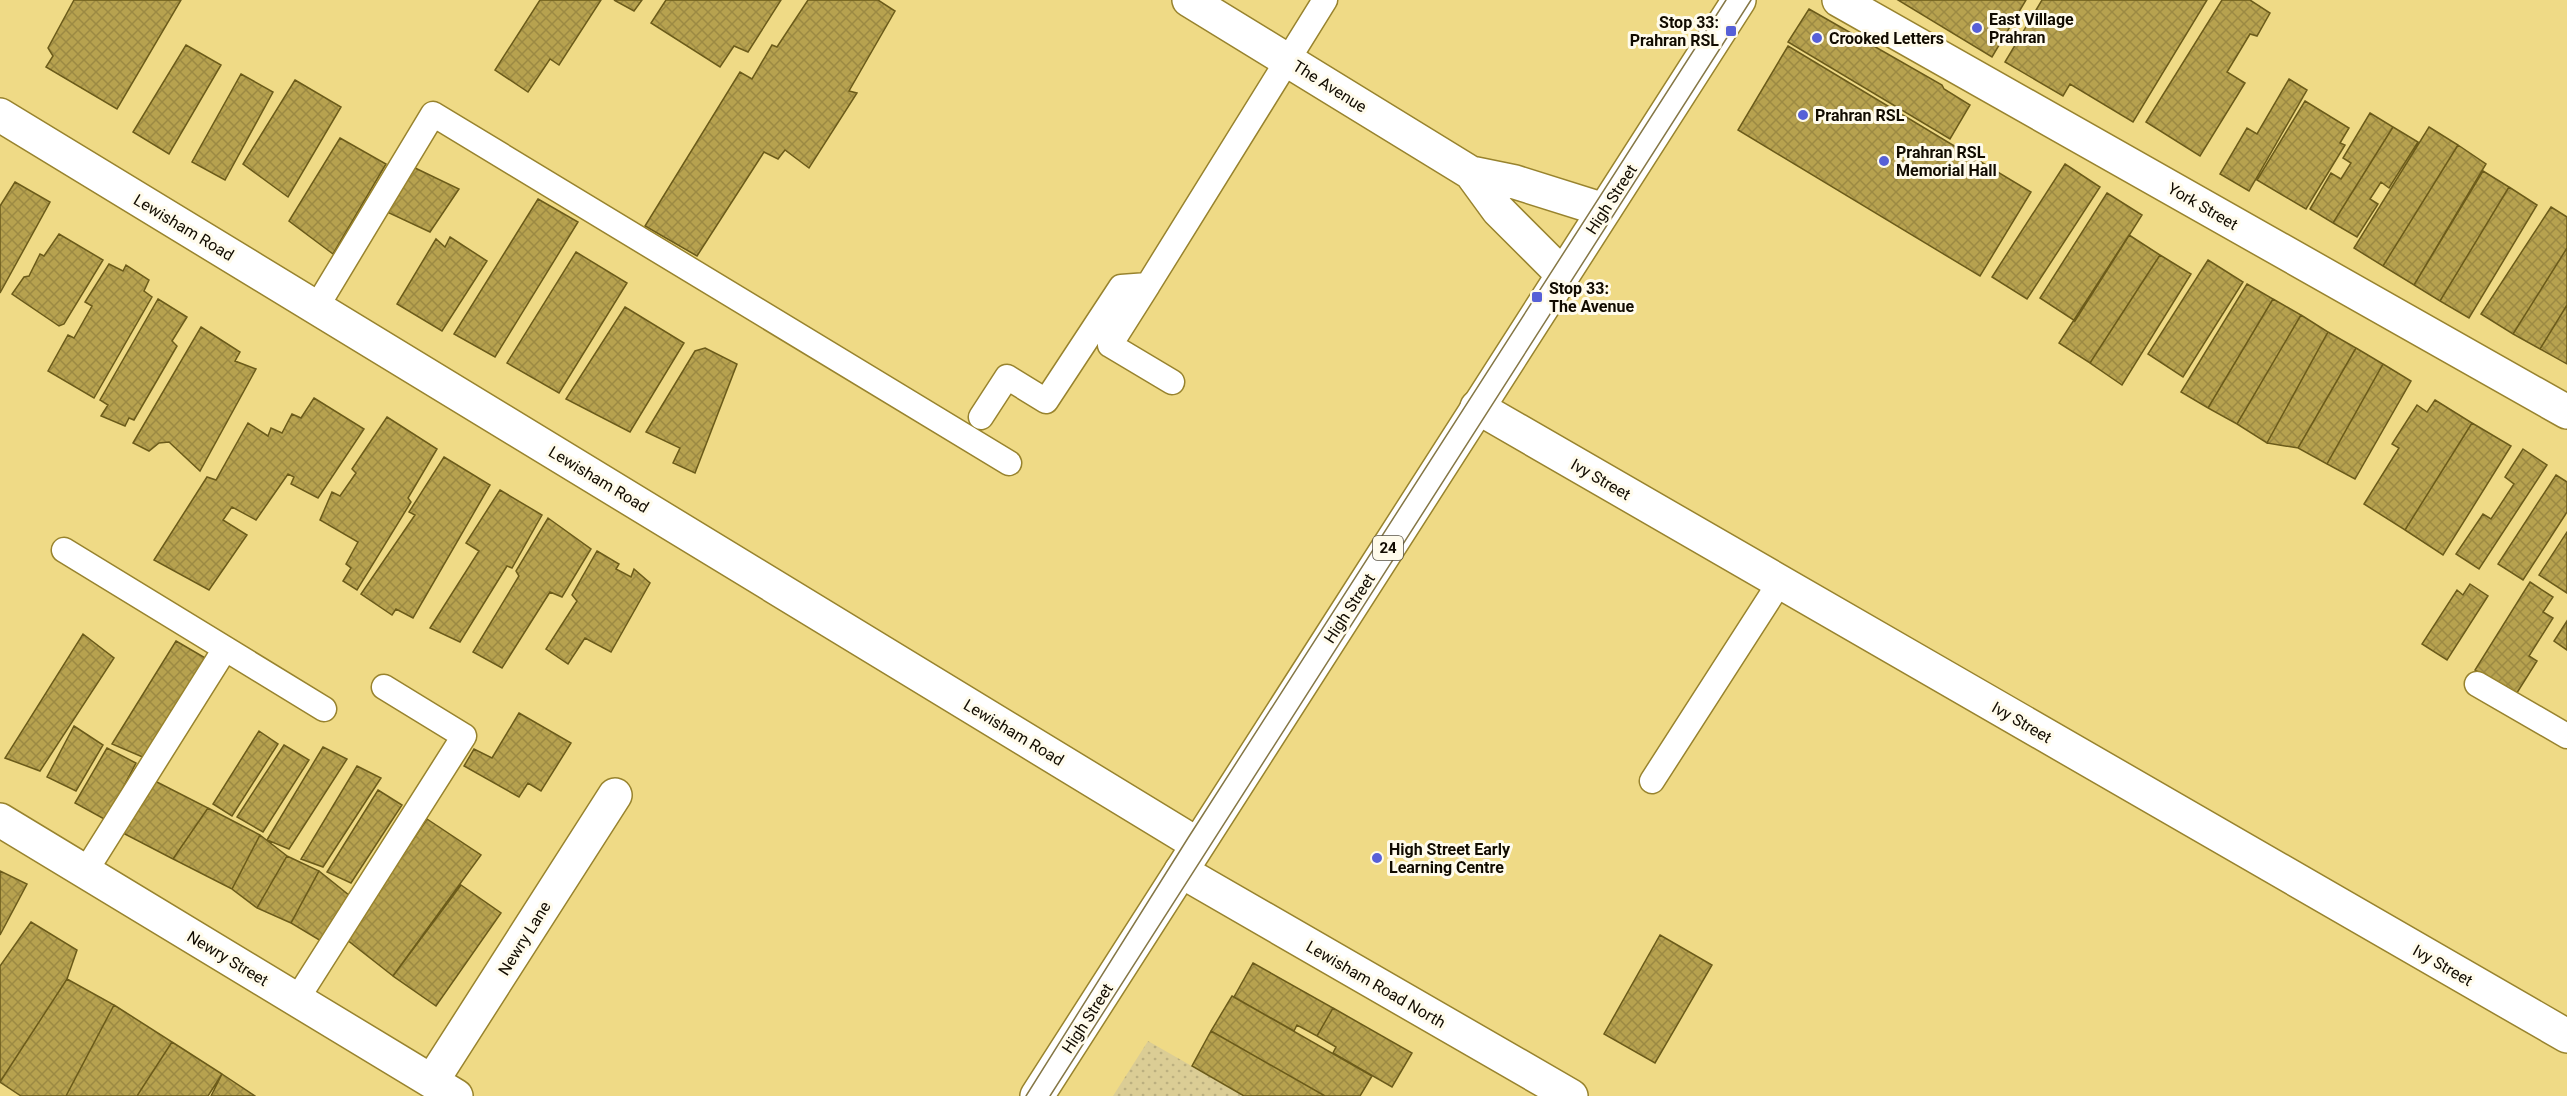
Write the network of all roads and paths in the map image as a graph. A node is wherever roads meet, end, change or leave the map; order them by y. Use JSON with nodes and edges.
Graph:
{"nodes":[{"id":1,"x":1189,"y":0,"type":"edge"},
{"id":2,"x":1325,"y":0,"type":"edge"},
{"id":3,"x":1739,"y":0,"type":"edge"},
{"id":4,"x":1839,"y":0,"type":"edge"},
{"id":5,"x":1288,"y":60,"type":"junction"},
{"id":6,"x":0,"y":116,"type":"edge"},
{"id":7,"x":1471,"y":173,"type":"junction"},
{"id":8,"x":1604,"y":210,"type":"junction"},
{"id":9,"x":1563,"y":275,"type":"junction"},
{"id":10,"x":1148,"y":285,"type":"junction"},
{"id":11,"x":316,"y":308,"type":"junction"},
{"id":12,"x":1172,"y":382,"type":"dead end"},
{"id":13,"x":1478,"y":407,"type":"junction"},
{"id":14,"x":2567,"y":412,"type":"edge"},
{"id":15,"x":981,"y":417,"type":"dead end"},
{"id":16,"x":1009,"y":463,"type":"dead end"},
{"id":17,"x":64,"y":550,"type":"dead end"},
{"id":18,"x":1780,"y":582,"type":"junction"},
{"id":19,"x":225,"y":649,"type":"junction"},
{"id":20,"x":2477,"y":684,"type":"dead end"},
{"id":21,"x":384,"y":687,"type":"dead end"},
{"id":22,"x":324,"y":709,"type":"dead end"},
{"id":23,"x":2567,"y":736,"type":"edge"},
{"id":24,"x":1652,"y":781,"type":"dead end"},
{"id":25,"x":615,"y":795,"type":"dead end"},
{"id":26,"x":0,"y":820,"type":"edge"},
{"id":27,"x":1189,"y":858,"type":"junction"},
{"id":28,"x":84,"y":872,"type":"junction"},
{"id":29,"x":297,"y":999,"type":"junction"},
{"id":30,"x":2567,"y":1036,"type":"edge"},
{"id":31,"x":444,"y":1089,"type":"edge"},
{"id":32,"x":1037,"y":1096,"type":"edge"},
{"id":33,"x":1572,"y":1096,"type":"edge"}],
"edges":[{"from":1,"to":5,"type":"street","name":"The Avenue"},
{"from":2,"to":5,"type":"lane"},
{"from":3,"to":8,"type":"street","name":"High Street","number":"24"},
{"from":4,"to":14,"type":"street","name":"York Street"},
{"from":5,"to":7,"type":"street","name":"The Avenue"},
{"from":5,"to":10,"type":"lane"},
{"from":6,"to":11,"type":"street","name":"Lewisham Road"},
{"from":7,"to":8,"type":"street","name":"The Avenue"},
{"from":7,"to":9,"type":"street","name":"The Avenue"},
{"from":8,"to":9,"type":"street","name":"High Street","number":"24"},
{"from":9,"to":13,"type":"street","name":"High Street","number":"24"},
{"from":10,"to":12,"type":"lane"},
{"from":10,"to":15,"type":"lane"},
{"from":11,"to":16,"type":"lane"},
{"from":11,"to":27,"type":"street","name":"Lewisham Road"},
{"from":13,"to":18,"type":"street","name":"Ivy Street"},
{"from":13,"to":27,"type":"street","name":"High Street","number":"24"},
{"from":17,"to":19,"type":"lane"},
{"from":18,"to":24,"type":"lane"},
{"from":18,"to":30,"type":"street","name":"Ivy Street"},
{"from":19,"to":22,"type":"lane"},
{"from":19,"to":28,"type":"lane"},
{"from":20,"to":23,"type":"lane"},
{"from":21,"to":29,"type":"lane"},
{"from":25,"to":31,"type":"street","name":"Newry Lane"},
{"from":26,"to":28,"type":"street","name":"Newry Street"},
{"from":27,"to":32,"type":"street","name":"High Street","number":"24"},
{"from":27,"to":33,"type":"street","name":"Lewisham Road North"},
{"from":28,"to":29,"type":"street","name":"Newry Street"},
{"from":29,"to":31,"type":"street","name":"Newry Street"}]}
